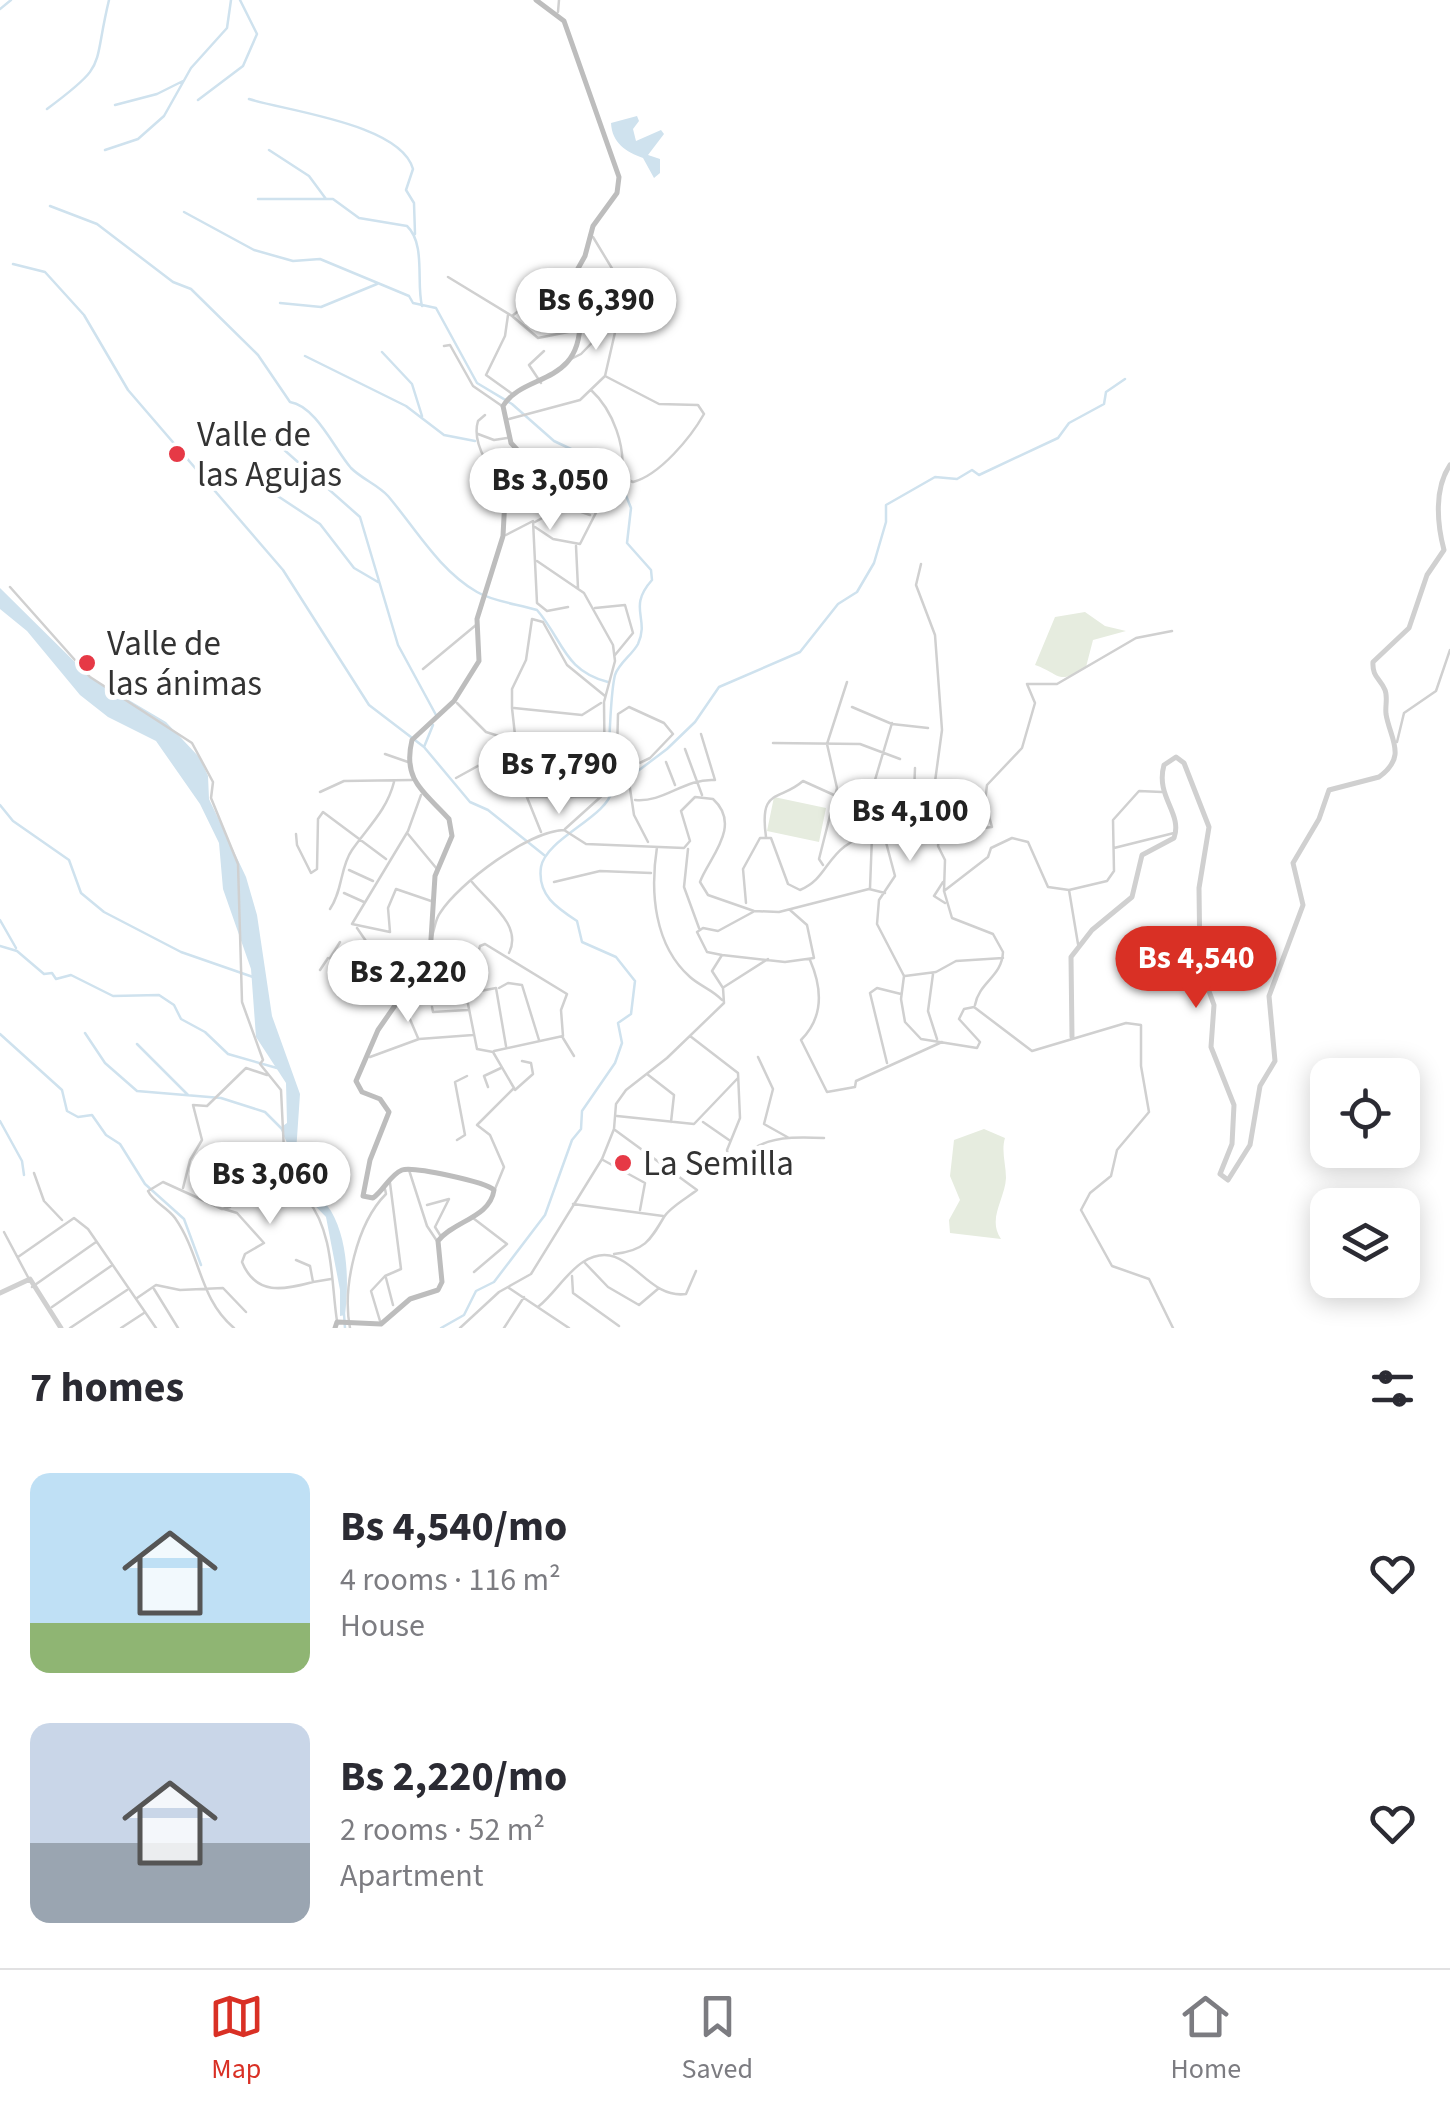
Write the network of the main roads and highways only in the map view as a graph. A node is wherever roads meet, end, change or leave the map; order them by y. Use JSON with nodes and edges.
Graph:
{"nodes":[{"id":1,"x":536,"y":0,"type":"edge"},
{"id":2,"x":341,"y":1322,"type":"edge"}],
"edges":[{"from":1,"to":2,"type":"main road"}]}
